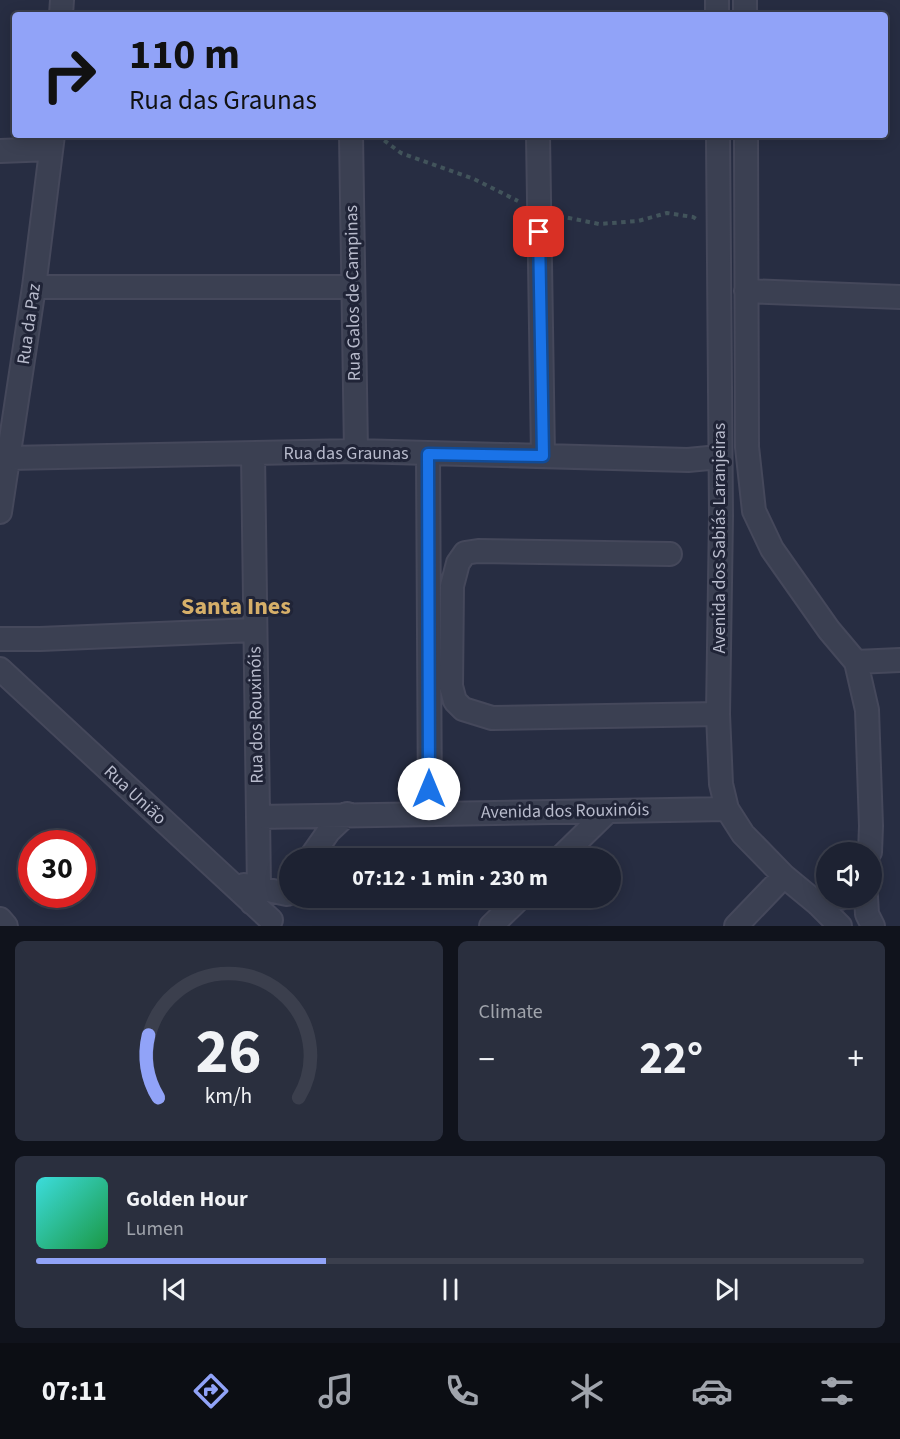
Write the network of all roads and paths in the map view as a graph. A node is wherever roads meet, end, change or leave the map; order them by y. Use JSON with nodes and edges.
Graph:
{"nodes":[{"id":1,"x":351,"y":138,"type":"edge"},
{"id":2,"x":538,"y":138,"type":"edge"},
{"id":3,"x":718,"y":138,"type":"edge"},
{"id":4,"x":746,"y":138,"type":"edge"},
{"id":5,"x":52,"y":142,"type":"edge"},
{"id":6,"x":0,"y":151,"type":"edge"},
{"id":7,"x":34,"y":287,"type":"junction"},
{"id":8,"x":353,"y":287,"type":"junction"},
{"id":9,"x":746,"y":291,"type":"junction"},
{"id":10,"x":900,"y":297,"type":"edge"},
{"id":11,"x":356,"y":451,"type":"junction"},
{"id":12,"x":253,"y":454,"type":"junction"},
{"id":13,"x":428,"y":454,"type":"junction"},
{"id":14,"x":543,"y":456,"type":"junction"},
{"id":15,"x":720,"y":457,"type":"junction"},
{"id":16,"x":9,"y":458,"type":"junction"},
{"id":17,"x":754,"y":511,"type":"junction"},
{"id":18,"x":0,"y":512,"type":"edge"},
{"id":19,"x":721,"y":516,"type":"junction"},
{"id":20,"x":670,"y":554,"type":"dead end"},
{"id":21,"x":254,"y":630,"type":"junction"},
{"id":22,"x":0,"y":639,"type":"edge"},
{"id":23,"x":900,"y":660,"type":"edge"},
{"id":24,"x":856,"y":662,"type":"junction"},
{"id":25,"x":0,"y":669,"type":"edge"},
{"id":26,"x":718,"y":714,"type":"junction"},
{"id":27,"x":727,"y":809,"type":"junction"},
{"id":28,"x":607,"y":812,"type":"junction"},
{"id":29,"x":429,"y":813,"type":"junction"},
{"id":30,"x":347,"y":814,"type":"junction"},
{"id":31,"x":258,"y":817,"type":"junction"},
{"id":32,"x":870,"y":842,"type":"edge"},
{"id":33,"x":317,"y":848,"type":"edge"},
{"id":34,"x":570,"y":848,"type":"edge"},
{"id":35,"x":784,"y":876,"type":"junction"},
{"id":36,"x":279,"y":893,"type":"edge"},
{"id":37,"x":256,"y":895,"type":"junction"},
{"id":38,"x":816,"y":902,"type":"edge"},
{"id":39,"x":279,"y":907,"type":"edge"},
{"id":40,"x":510,"y":908,"type":"edge"},
{"id":41,"x":822,"y":908,"type":"edge"},
{"id":42,"x":867,"y":908,"type":"edge"},
{"id":43,"x":0,"y":919,"type":"edge"},
{"id":44,"x":269,"y":923,"type":"edge"},
{"id":45,"x":6,"y":926,"type":"edge"},
{"id":46,"x":491,"y":926,"type":"edge"},
{"id":47,"x":736,"y":926,"type":"edge"},
{"id":48,"x":840,"y":926,"type":"edge"},
{"id":49,"x":873,"y":926,"type":"edge"}],
"edges":[{"from":1,"to":8,"type":"street","name":"Rua Galos de Campinas"},
{"from":2,"to":14,"type":"street"},
{"from":3,"to":15,"type":"street","name":"Avenida dos Sabiás Laranjeiras"},
{"from":4,"to":9,"type":"street","name":"Avenida dos Sabiás Laranjeiras"},
{"from":5,"to":6,"type":"street"},
{"from":5,"to":7,"type":"street","name":"Rua da Paz"},
{"from":7,"to":8,"type":"street"},
{"from":7,"to":16,"type":"street","name":"Rua da Paz"},
{"from":8,"to":11,"type":"street","name":"Rua Galos de Campinas"},
{"from":9,"to":10,"type":"street"},
{"from":9,"to":17,"type":"street","name":"Avenida dos Sabiás Laranjeiras"},
{"from":11,"to":12,"type":"street","name":"Rua das Graunas"},
{"from":11,"to":13,"type":"street","name":"Rua das Graunas"},
{"from":12,"to":16,"type":"street","name":"Rua das Graunas"},
{"from":12,"to":21,"type":"street","name":"Rua dos Rouxinóis"},
{"from":13,"to":14,"type":"street","name":"Rua das Graunas"},
{"from":13,"to":29,"type":"street"},
{"from":14,"to":15,"type":"street","name":"Rua das Graunas"},
{"from":15,"to":19,"type":"street","name":"Avenida dos Sabiás Laranjeiras"},
{"from":16,"to":18,"type":"street","name":"Rua da Paz"},
{"from":17,"to":19,"type":"street"},
{"from":17,"to":24,"type":"street","name":"Avenida dos Sabiás Laranjeiras"},
{"from":19,"to":26,"type":"street","name":"Avenida dos Sabiás Laranjeiras"},
{"from":20,"to":26,"type":"street"},
{"from":21,"to":22,"type":"street"},
{"from":21,"to":31,"type":"street","name":"Rua dos Rouxinóis"},
{"from":23,"to":24,"type":"street"},
{"from":24,"to":32,"type":"street","name":"Avenida dos Sabiás Laranjeiras"},
{"from":25,"to":37,"type":"street","name":"Rua União"},
{"from":26,"to":27,"type":"street","name":"Avenida dos Sabiás Laranjeiras"},
{"from":27,"to":28,"type":"street","name":"Avenida dos Rouxinóis"},
{"from":27,"to":35,"type":"street","name":"Avenida dos Sabiás Laranjeiras"},
{"from":28,"to":29,"type":"street","name":"Avenida dos Rouxinóis"},
{"from":28,"to":34,"type":"street"},
{"from":29,"to":30,"type":"street","name":"Avenida dos Rouxinóis"},
{"from":30,"to":31,"type":"street","name":"Avenida dos Rouxinóis"},
{"from":30,"to":33,"type":"street"},
{"from":31,"to":37,"type":"street","name":"Rua dos Rouxinóis"},
{"from":35,"to":38,"type":"street","name":"Avenida dos Sabiás Laranjeiras"},
{"from":35,"to":47,"type":"street"},
{"from":36,"to":37,"type":"street"},
{"from":37,"to":44,"type":"street","name":"Rua União"},
{"from":39,"to":44,"type":"street"},
{"from":40,"to":46,"type":"street"},
{"from":41,"to":48,"type":"street","name":"Avenida dos Sabiás Laranjeiras"},
{"from":42,"to":49,"type":"street"},
{"from":43,"to":45,"type":"street"}]}
